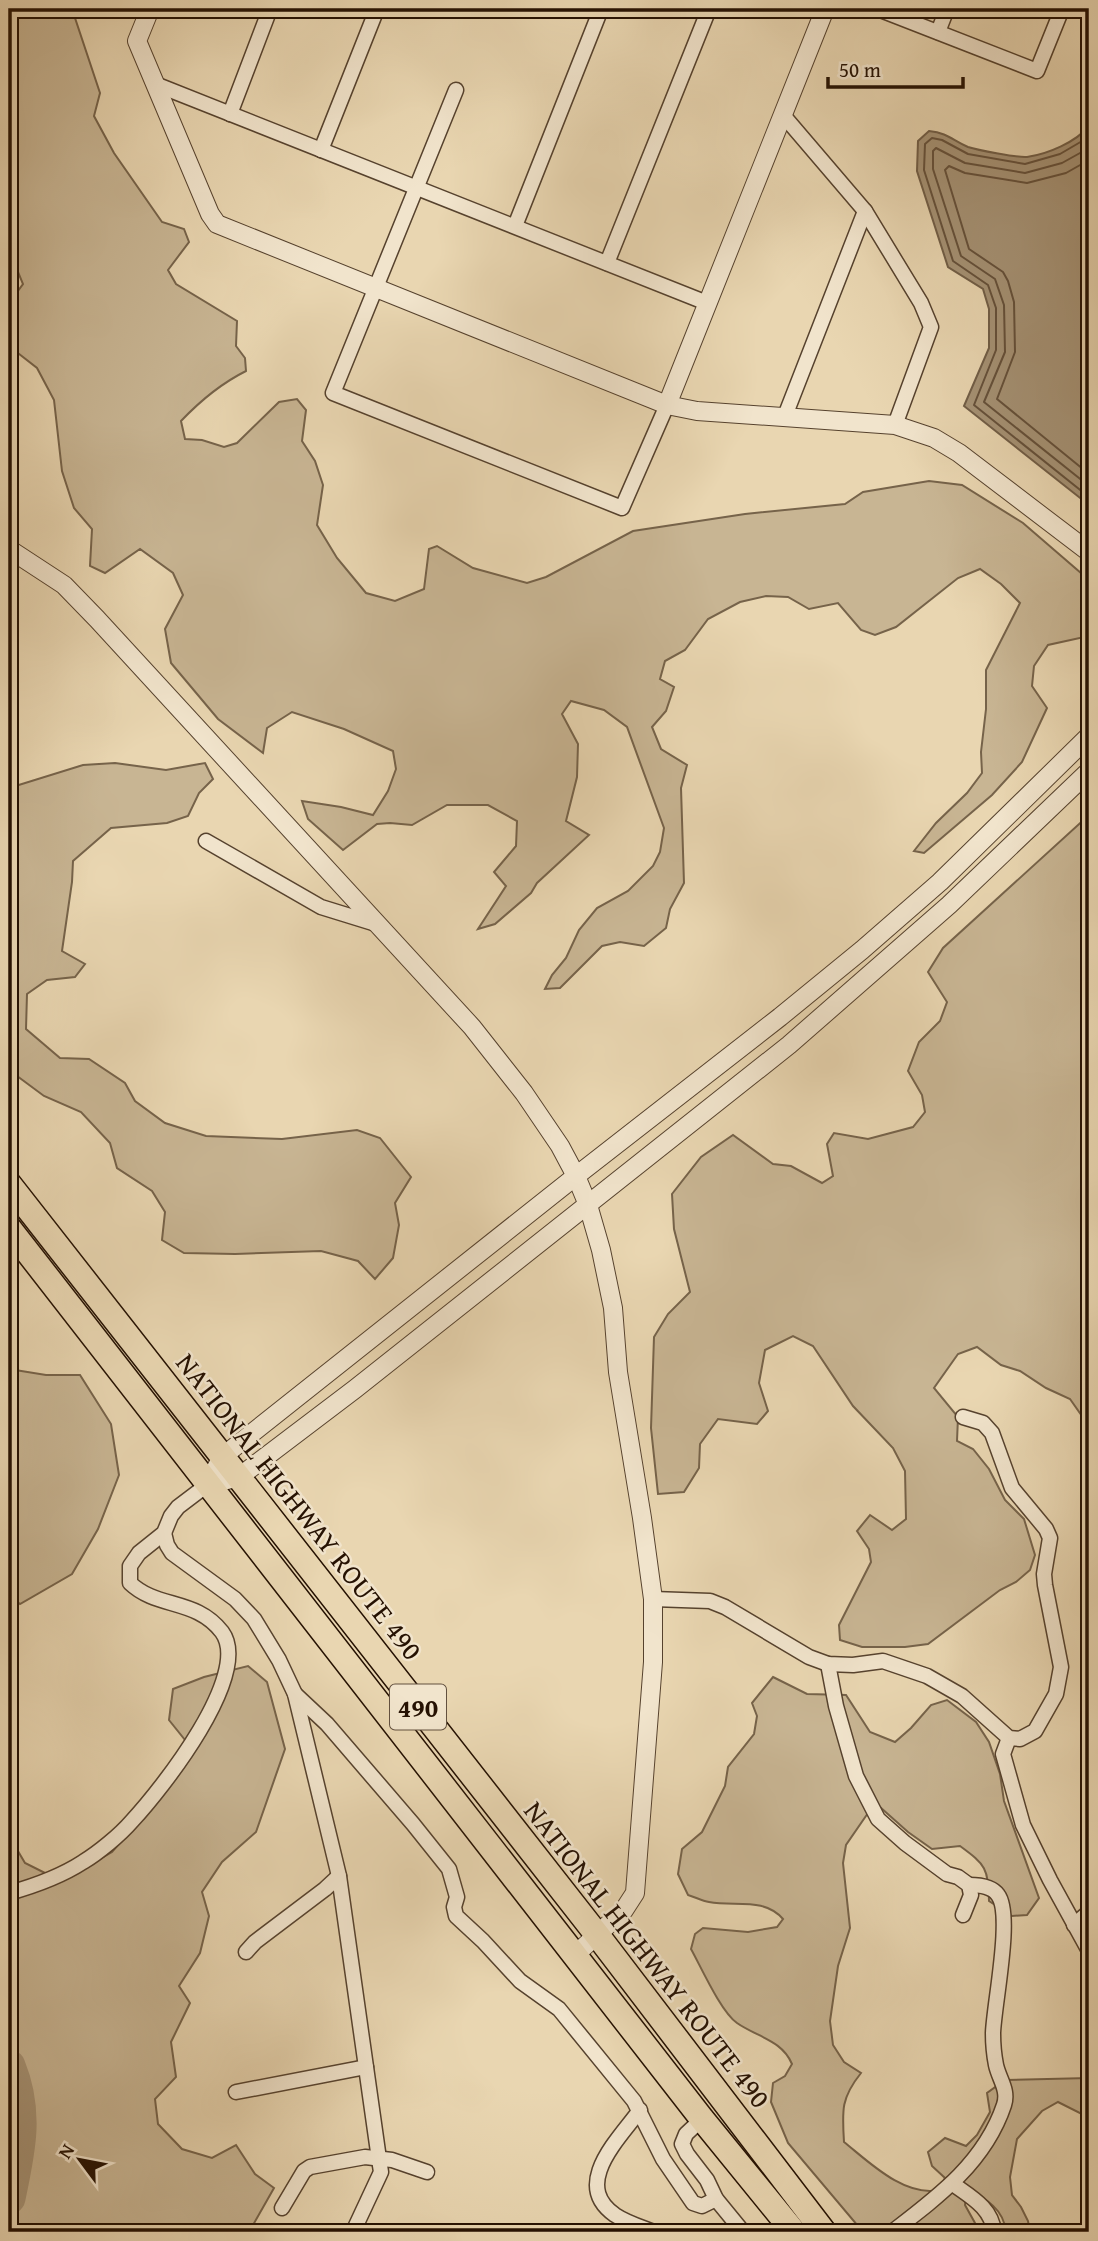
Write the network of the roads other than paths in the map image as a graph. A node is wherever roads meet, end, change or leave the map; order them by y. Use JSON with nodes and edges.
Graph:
{"nodes":[{"id":1,"x":150,"y":9,"type":"edge"},
{"id":2,"x":270,"y":9,"type":"edge"},
{"id":3,"x":377,"y":9,"type":"edge"},
{"id":4,"x":601,"y":9,"type":"edge"},
{"id":5,"x":709,"y":9,"type":"edge"},
{"id":6,"x":825,"y":9,"type":"edge"},
{"id":7,"x":878,"y":9,"type":"edge"},
{"id":8,"x":947,"y":9,"type":"edge"},
{"id":9,"x":1062,"y":9,"type":"edge"},
{"id":10,"x":938,"y":32,"type":"junction"},
{"id":11,"x":155,"y":84,"type":"junction"},
{"id":12,"x":456,"y":90,"type":"dead end"},
{"id":13,"x":230,"y":114,"type":"junction"},
{"id":14,"x":783,"y":115,"type":"junction"},
{"id":15,"x":321,"y":150,"type":"junction"},
{"id":16,"x":418,"y":187,"type":"junction"},
{"id":17,"x":865,"y":211,"type":"junction"},
{"id":18,"x":515,"y":226,"type":"junction"},
{"id":19,"x":607,"y":263,"type":"junction"},
{"id":20,"x":375,"y":289,"type":"junction"},
{"id":21,"x":707,"y":303,"type":"junction"},
{"id":22,"x":667,"y":405,"type":"junction"},
{"id":23,"x":785,"y":416,"type":"junction"},
{"id":24,"x":895,"y":425,"type":"junction"},
{"id":25,"x":9,"y":549,"type":"edge"},
{"id":26,"x":1089,"y":552,"type":"edge"},
{"id":27,"x":1089,"y":736,"type":"edge"},
{"id":28,"x":1089,"y":771,"type":"edge"},
{"id":29,"x":206,"y":841,"type":"dead end"},
{"id":30,"x":376,"y":923,"type":"junction"},
{"id":31,"x":576,"y":1176,"type":"junction"},
{"id":32,"x":9,"y":1184,"type":"edge"},
{"id":33,"x":588,"y":1205,"type":"junction"},
{"id":34,"x":9,"y":1228,"type":"edge"},
{"id":35,"x":963,"y":1417,"type":"dead end"},
{"id":36,"x":222,"y":1457,"type":"junction"},
{"id":37,"x":239,"y":1477,"type":"junction"},
{"id":38,"x":207,"y":1485,"type":"junction"},
{"id":39,"x":164,"y":1533,"type":"junction"},
{"id":40,"x":653,"y":1599,"type":"junction"},
{"id":41,"x":828,"y":1664,"type":"junction"},
{"id":42,"x":295,"y":1694,"type":"junction"},
{"id":43,"x":1009,"y":1738,"type":"junction"},
{"id":44,"x":339,"y":1876,"type":"junction"},
{"id":45,"x":969,"y":1885,"type":"junction"},
{"id":46,"x":9,"y":1893,"type":"edge"},
{"id":47,"x":1089,"y":1912,"type":"edge"},
{"id":48,"x":963,"y":1915,"type":"dead end"},
{"id":49,"x":1074,"y":1925,"type":"junction"},
{"id":50,"x":598,"y":1936,"type":"junction"},
{"id":51,"x":1089,"y":1951,"type":"edge"},
{"id":52,"x":246,"y":1952,"type":"dead end"},
{"id":53,"x":575,"y":1955,"type":"junction"},
{"id":54,"x":366,"y":2067,"type":"junction"},
{"id":55,"x":236,"y":2092,"type":"dead end"},
{"id":56,"x":640,"y":2110,"type":"junction"},
{"id":57,"x":702,"y":2119,"type":"junction"},
{"id":58,"x":379,"y":2159,"type":"junction"},
{"id":59,"x":427,"y":2172,"type":"dead end"},
{"id":60,"x":953,"y":2184,"type":"junction"},
{"id":61,"x":716,"y":2199,"type":"junction"},
{"id":62,"x":282,"y":2208,"type":"dead end"},
{"id":63,"x":353,"y":2232,"type":"edge"},
{"id":64,"x":654,"y":2232,"type":"edge"},
{"id":65,"x":743,"y":2232,"type":"edge"},
{"id":66,"x":794,"y":2232,"type":"edge"},
{"id":67,"x":824,"y":2232,"type":"edge"},
{"id":68,"x":892,"y":2232,"type":"edge"},
{"id":69,"x":994,"y":2232,"type":"edge"}],
"edges":[{"from":1,"to":11,"type":"street"},
{"from":2,"to":13,"type":"street"},
{"from":3,"to":15,"type":"street"},
{"from":4,"to":18,"type":"street"},
{"from":5,"to":19,"type":"street"},
{"from":6,"to":14,"type":"street"},
{"from":7,"to":10,"type":"street"},
{"from":8,"to":10,"type":"street"},
{"from":9,"to":10,"type":"street"},
{"from":11,"to":13,"type":"street"},
{"from":11,"to":20,"type":"street"},
{"from":12,"to":16,"type":"street"},
{"from":13,"to":15,"type":"street"},
{"from":14,"to":17,"type":"street"},
{"from":14,"to":21,"type":"street"},
{"from":15,"to":16,"type":"street"},
{"from":16,"to":18,"type":"street"},
{"from":16,"to":20,"type":"street"},
{"from":17,"to":23,"type":"street"},
{"from":17,"to":24,"type":"street"},
{"from":18,"to":19,"type":"street"},
{"from":19,"to":21,"type":"street"},
{"from":20,"to":22,"type":"street"},
{"from":20,"to":22,"type":"street"},
{"from":21,"to":22,"type":"street"},
{"from":22,"to":23,"type":"street"},
{"from":23,"to":24,"type":"street"},
{"from":24,"to":26,"type":"street"},
{"from":25,"to":30,"type":"street"},
{"from":27,"to":31,"type":"street"},
{"from":28,"to":33,"type":"street"},
{"from":29,"to":30,"type":"street"},
{"from":30,"to":31,"type":"street"},
{"from":31,"to":33,"type":"street"},
{"from":31,"to":36,"type":"street"},
{"from":32,"to":36,"type":"highway","name":"NATIONAL HIGHWAY ROUTE 490","number":"490"},
{"from":33,"to":37,"type":"street"},
{"from":33,"to":40,"type":"street"},
{"from":34,"to":38,"type":"highway","name":"NATIONAL HIGHWAY ROUTE 490","number":"490"},
{"from":35,"to":43,"type":"street"},
{"from":36,"to":37,"type":"highway","name":"NATIONAL HIGHWAY ROUTE 490","number":"490"},
{"from":36,"to":38,"type":"street"},
{"from":37,"to":38,"type":"street"},
{"from":37,"to":50,"type":"highway","name":"NATIONAL HIGHWAY ROUTE 490","number":"490"},
{"from":38,"to":39,"type":"street"},
{"from":38,"to":53,"type":"highway","name":"NATIONAL HIGHWAY ROUTE 490","number":"490"},
{"from":39,"to":42,"type":"street"},
{"from":39,"to":46,"type":"street"},
{"from":40,"to":41,"type":"street"},
{"from":40,"to":50,"type":"street"},
{"from":41,"to":43,"type":"street"},
{"from":41,"to":45,"type":"street"},
{"from":42,"to":44,"type":"street"},
{"from":42,"to":56,"type":"street"},
{"from":43,"to":49,"type":"street"},
{"from":44,"to":52,"type":"street"},
{"from":44,"to":54,"type":"street"},
{"from":45,"to":48,"type":"street"},
{"from":45,"to":60,"type":"street"},
{"from":47,"to":49,"type":"street"},
{"from":49,"to":51,"type":"street"},
{"from":50,"to":53,"type":"street"},
{"from":50,"to":67,"type":"highway","name":"NATIONAL HIGHWAY ROUTE 490","number":"490"},
{"from":53,"to":57,"type":"highway","name":"NATIONAL HIGHWAY ROUTE 490","number":"490"},
{"from":54,"to":55,"type":"street"},
{"from":54,"to":58,"type":"street"},
{"from":56,"to":61,"type":"street"},
{"from":56,"to":64,"type":"street"},
{"from":57,"to":61,"type":"street"},
{"from":57,"to":66,"type":"highway","name":"NATIONAL HIGHWAY ROUTE 490","number":"490"},
{"from":58,"to":59,"type":"street"},
{"from":58,"to":62,"type":"street"},
{"from":58,"to":63,"type":"street"},
{"from":60,"to":68,"type":"street"},
{"from":60,"to":69,"type":"street"},
{"from":61,"to":65,"type":"street"}]}
